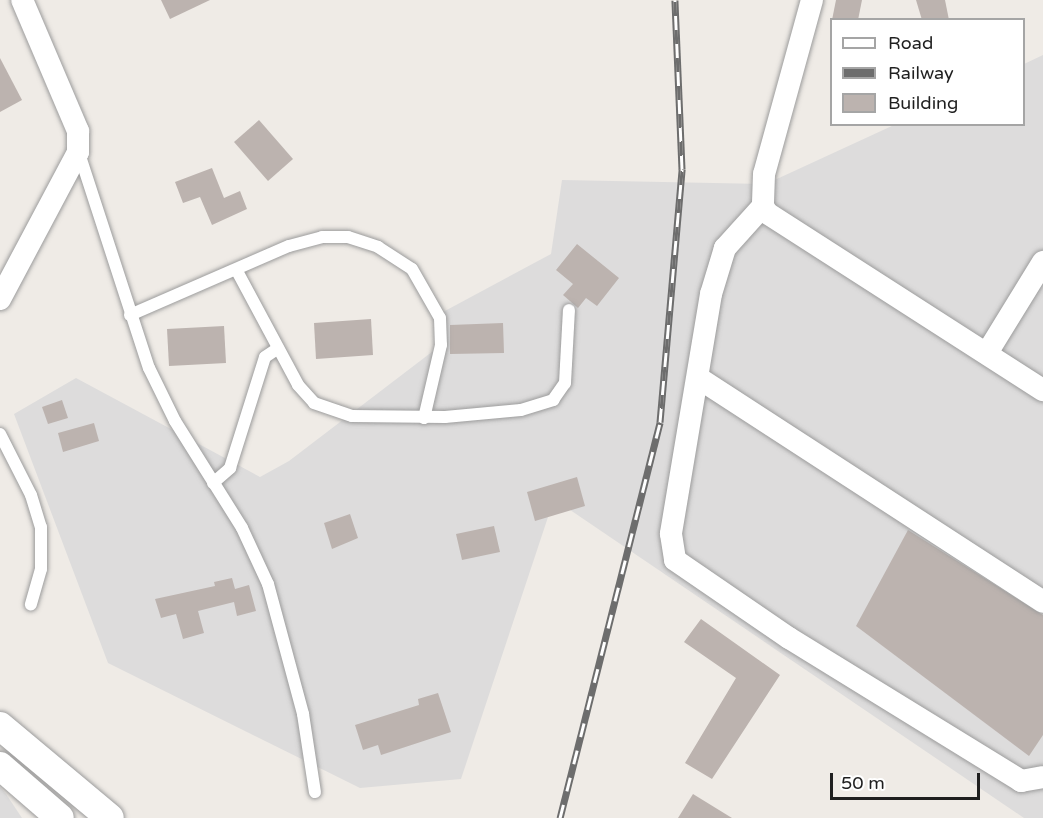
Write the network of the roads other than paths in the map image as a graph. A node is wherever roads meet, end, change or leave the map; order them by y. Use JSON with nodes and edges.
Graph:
{"nodes":[{"id":1,"x":22,"y":0,"type":"edge"},
{"id":2,"x":812,"y":0,"type":"edge"},
{"id":3,"x":78,"y":152,"type":"junction"},
{"id":4,"x":763,"y":206,"type":"junction"},
{"id":5,"x":1043,"y":262,"type":"edge"},
{"id":6,"x":237,"y":271,"type":"junction"},
{"id":7,"x":0,"y":299,"type":"edge"},
{"id":8,"x":569,"y":310,"type":"dead end"},
{"id":9,"x":130,"y":315,"type":"junction"},
{"id":10,"x":277,"y":349,"type":"junction"},
{"id":11,"x":987,"y":353,"type":"junction"},
{"id":12,"x":700,"y":379,"type":"junction"},
{"id":13,"x":1043,"y":390,"type":"edge"},
{"id":14,"x":423,"y":418,"type":"junction"},
{"id":15,"x":0,"y":434,"type":"edge"},
{"id":16,"x":213,"y":483,"type":"junction"},
{"id":17,"x":1043,"y":602,"type":"edge"},
{"id":18,"x":31,"y":605,"type":"dead end"},
{"id":19,"x":0,"y":726,"type":"edge"},
{"id":20,"x":0,"y":766,"type":"edge"},
{"id":21,"x":1043,"y":777,"type":"edge"},
{"id":22,"x":315,"y":792,"type":"dead end"},
{"id":23,"x":60,"y":818,"type":"edge"},
{"id":24,"x":110,"y":818,"type":"edge"}],
"edges":[{"from":1,"to":3,"type":"street"},
{"from":2,"to":4,"type":"street"},
{"from":3,"to":7,"type":"street"},
{"from":3,"to":9,"type":"lane"},
{"from":4,"to":11,"type":"street"},
{"from":4,"to":12,"type":"street"},
{"from":5,"to":11,"type":"street"},
{"from":6,"to":9,"type":"lane"},
{"from":6,"to":10,"type":"lane"},
{"from":6,"to":14,"type":"lane"},
{"from":8,"to":14,"type":"lane"},
{"from":9,"to":16,"type":"lane"},
{"from":10,"to":14,"type":"lane"},
{"from":10,"to":16,"type":"lane"},
{"from":11,"to":13,"type":"street"},
{"from":12,"to":17,"type":"street"},
{"from":12,"to":21,"type":"street"},
{"from":15,"to":18,"type":"lane"},
{"from":16,"to":22,"type":"lane"},
{"from":19,"to":24,"type":"street"},
{"from":20,"to":23,"type":"street"}]}
